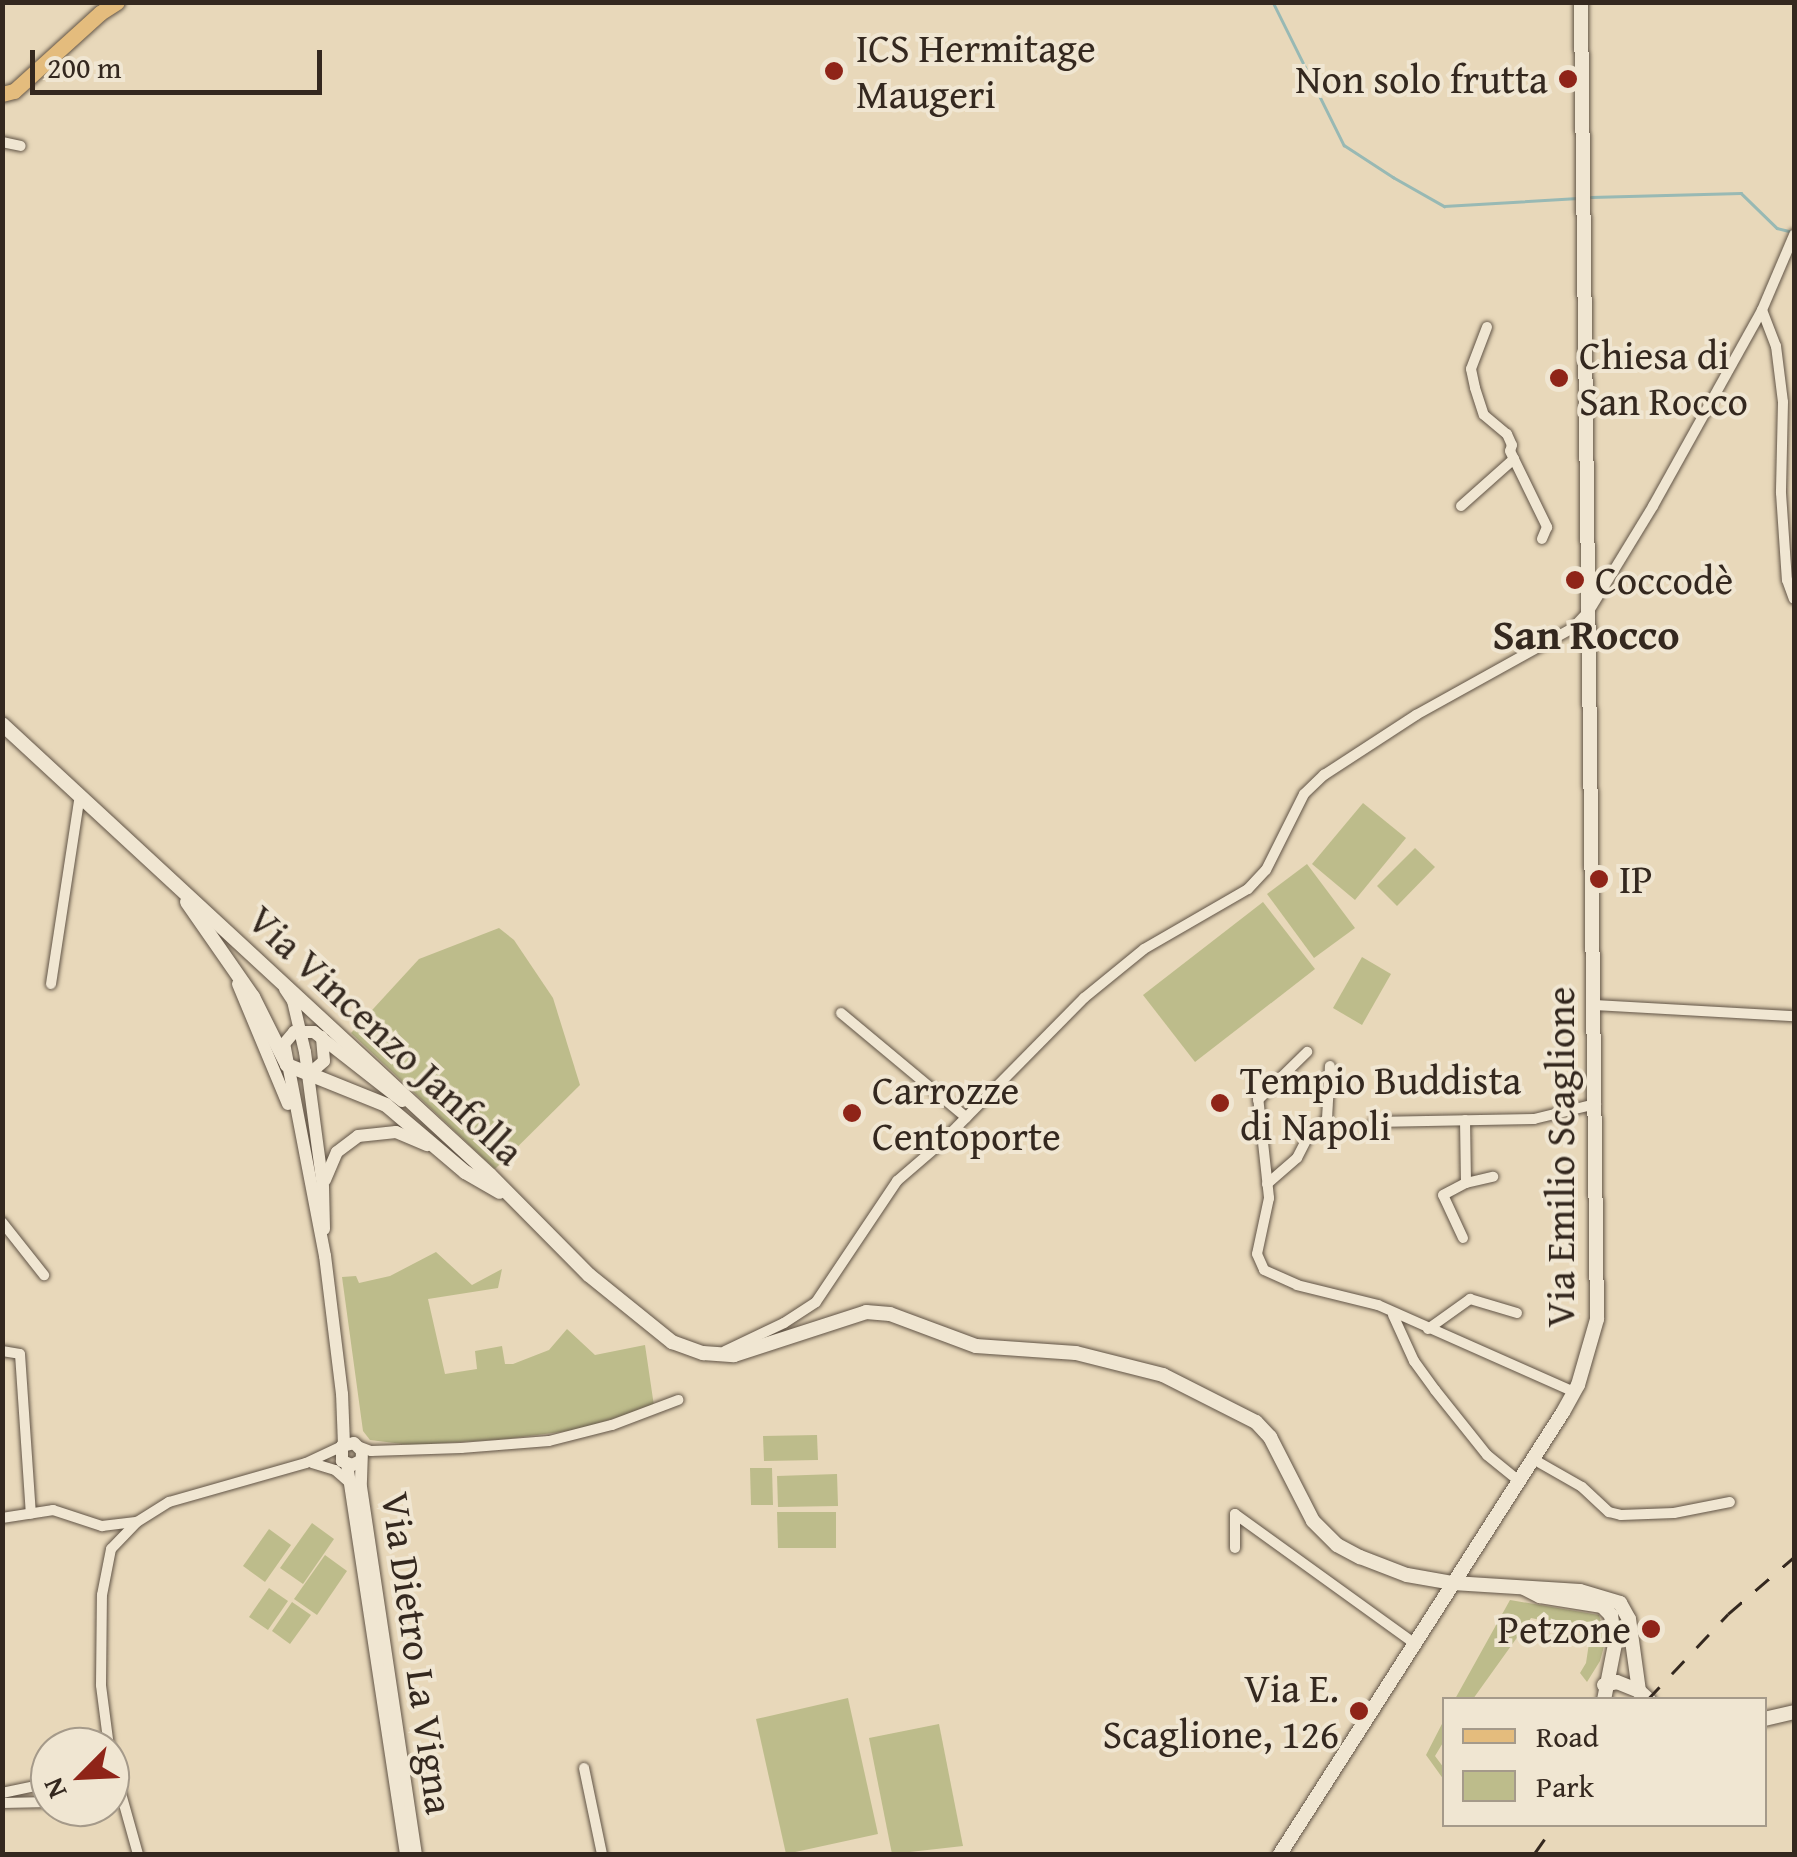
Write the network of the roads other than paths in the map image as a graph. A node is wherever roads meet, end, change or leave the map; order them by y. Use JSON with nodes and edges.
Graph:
{"nodes":[{"id":1,"x":118,"y":2,"type":"edge"},
{"id":2,"x":1580,"y":2,"type":"edge"},
{"id":3,"x":2,"y":94,"type":"edge"},
{"id":4,"x":2,"y":142,"type":"edge"},
{"id":5,"x":20,"y":146,"type":"dead end"},
{"id":6,"x":1794,"y":235,"type":"edge"},
{"id":7,"x":1762,"y":310,"type":"junction"},
{"id":8,"x":1487,"y":327,"type":"dead end"},
{"id":9,"x":1514,"y":458,"type":"junction"},
{"id":10,"x":1461,"y":506,"type":"dead end"},
{"id":11,"x":1542,"y":538,"type":"dead end"},
{"id":12,"x":1794,"y":598,"type":"edge"},
{"id":13,"x":1589,"y":611,"type":"junction"},
{"id":14,"x":2,"y":724,"type":"edge"},
{"id":15,"x":80,"y":794,"type":"junction"},
{"id":16,"x":174,"y":884,"type":"junction"},
{"id":17,"x":218,"y":947,"type":"junction"},
{"id":18,"x":280,"y":980,"type":"junction"},
{"id":19,"x":51,"y":984,"type":"dead end"},
{"id":20,"x":293,"y":1001,"type":"junction"},
{"id":21,"x":1595,"y":1005,"type":"junction"},
{"id":22,"x":841,"y":1013,"type":"dead end"},
{"id":23,"x":1794,"y":1016,"type":"edge"},
{"id":24,"x":301,"y":1030,"type":"junction"},
{"id":25,"x":320,"y":1035,"type":"junction"},
{"id":26,"x":1307,"y":1052,"type":"dead end"},
{"id":27,"x":284,"y":1059,"type":"junction"},
{"id":28,"x":1330,"y":1066,"type":"dead end"},
{"id":29,"x":308,"y":1075,"type":"junction"},
{"id":30,"x":1256,"y":1078,"type":"dead end"},
{"id":31,"x":1258,"y":1100,"type":"junction"},
{"id":32,"x":1597,"y":1104,"type":"junction"},
{"id":33,"x":966,"y":1117,"type":"junction"},
{"id":34,"x":430,"y":1119,"type":"junction"},
{"id":35,"x":1465,"y":1120,"type":"junction"},
{"id":36,"x":1374,"y":1122,"type":"dead end"},
{"id":37,"x":300,"y":1139,"type":"junction"},
{"id":38,"x":452,"y":1161,"type":"junction"},
{"id":39,"x":1493,"y":1177,"type":"dead end"},
{"id":40,"x":1267,"y":1184,"type":"junction"},
{"id":41,"x":1466,"y":1184,"type":"junction"},
{"id":42,"x":324,"y":1188,"type":"junction"},
{"id":43,"x":510,"y":1197,"type":"junction"},
{"id":44,"x":2,"y":1222,"type":"edge"},
{"id":45,"x":1463,"y":1238,"type":"dead end"},
{"id":46,"x":324,"y":1256,"type":"junction"},
{"id":47,"x":44,"y":1274,"type":"dead end"},
{"id":48,"x":1517,"y":1313,"type":"dead end"},
{"id":49,"x":1392,"y":1314,"type":"junction"},
{"id":50,"x":1428,"y":1329,"type":"junction"},
{"id":51,"x":2,"y":1351,"type":"edge"},
{"id":52,"x":714,"y":1355,"type":"junction"},
{"id":53,"x":1574,"y":1392,"type":"junction"},
{"id":54,"x":678,"y":1400,"type":"dead end"},
{"id":55,"x":354,"y":1453,"type":"junction"},
{"id":56,"x":1532,"y":1459,"type":"junction"},
{"id":57,"x":309,"y":1463,"type":"junction"},
{"id":58,"x":1519,"y":1481,"type":"junction"},
{"id":59,"x":350,"y":1484,"type":"junction"},
{"id":60,"x":1730,"y":1502,"type":"dead end"},
{"id":61,"x":31,"y":1514,"type":"junction"},
{"id":62,"x":2,"y":1518,"type":"edge"},
{"id":63,"x":137,"y":1522,"type":"junction"},
{"id":64,"x":102,"y":1526,"type":"junction"},
{"id":65,"x":1235,"y":1548,"type":"dead end"},
{"id":66,"x":106,"y":1555,"type":"junction"},
{"id":67,"x":1453,"y":1583,"type":"junction"},
{"id":68,"x":1523,"y":1588,"type":"junction"},
{"id":69,"x":1414,"y":1643,"type":"junction"},
{"id":70,"x":1604,"y":1692,"type":"edge"},
{"id":71,"x":1644,"y":1695,"type":"edge"},
{"id":72,"x":1794,"y":1712,"type":"edge"},
{"id":73,"x":1767,"y":1719,"type":"edge"},
{"id":74,"x":107,"y":1727,"type":"edge"},
{"id":75,"x":584,"y":1768,"type":"dead end"},
{"id":76,"x":30,"y":1787,"type":"edge"},
{"id":77,"x":2,"y":1793,"type":"edge"},
{"id":78,"x":30,"y":1803,"type":"edge"},
{"id":79,"x":2,"y":1804,"type":"edge"},
{"id":80,"x":128,"y":1827,"type":"edge"},
{"id":81,"x":138,"y":1854,"type":"edge"},
{"id":82,"x":406,"y":1854,"type":"edge"},
{"id":83,"x":416,"y":1854,"type":"edge"},
{"id":84,"x":602,"y":1854,"type":"edge"},
{"id":85,"x":1280,"y":1854,"type":"edge"}],
"edges":[{"from":1,"to":3,"type":"main road"},
{"from":2,"to":13,"type":"main road","name":"Via Emilio Scaglione"},
{"from":4,"to":5,"type":"street"},
{"from":6,"to":7,"type":"street"},
{"from":7,"to":12,"type":"street"},
{"from":7,"to":13,"type":"street"},
{"from":8,"to":9,"type":"street"},
{"from":9,"to":10,"type":"street"},
{"from":9,"to":11,"type":"street"},
{"from":13,"to":21,"type":"main road","name":"Via Emilio Scaglione"},
{"from":13,"to":33,"type":"street"},
{"from":14,"to":15,"type":"main road","name":"Via Vincenzo Janfolla"},
{"from":15,"to":16,"type":"main road","name":"Via Vincenzo Janfolla"},
{"from":15,"to":19,"type":"street"},
{"from":16,"to":17,"type":"main road","name":"Via Vincenzo Janfolla"},
{"from":16,"to":18,"type":"main road","name":"Via Vincenzo Janfolla"},
{"from":17,"to":27,"type":"main road","name":"Via Vincenzo Janfolla"},
{"from":17,"to":37,"type":"street"},
{"from":18,"to":20,"type":"street"},
{"from":18,"to":34,"type":"main road","name":"Via Vincenzo Janfolla"},
{"from":20,"to":24,"type":"street"},
{"from":20,"to":25,"type":"street"},
{"from":21,"to":23,"type":"street"},
{"from":21,"to":32,"type":"main road","name":"Via Emilio Scaglione"},
{"from":22,"to":33,"type":"street"},
{"from":24,"to":25,"type":"street"},
{"from":24,"to":27,"type":"street"},
{"from":24,"to":29,"type":"street"},
{"from":25,"to":29,"type":"street"},
{"from":25,"to":34,"type":"street"},
{"from":26,"to":31,"type":"street"},
{"from":27,"to":29,"type":"main road","name":"Via Vincenzo Janfolla"},
{"from":27,"to":37,"type":"street"},
{"from":28,"to":40,"type":"street"},
{"from":29,"to":38,"type":"main road","name":"Via Vincenzo Janfolla"},
{"from":29,"to":42,"type":"street"},
{"from":30,"to":31,"type":"street"},
{"from":31,"to":40,"type":"street"},
{"from":32,"to":35,"type":"street"},
{"from":32,"to":53,"type":"main road","name":"Via Emilio Scaglione"},
{"from":33,"to":52,"type":"street"},
{"from":34,"to":43,"type":"main road","name":"Via Vincenzo Janfolla"},
{"from":35,"to":36,"type":"street"},
{"from":35,"to":41,"type":"street"},
{"from":37,"to":46,"type":"street"},
{"from":38,"to":42,"type":"street"},
{"from":38,"to":43,"type":"main road","name":"Via Vincenzo Janfolla"},
{"from":39,"to":41,"type":"street"},
{"from":40,"to":49,"type":"street"},
{"from":41,"to":45,"type":"street"},
{"from":42,"to":46,"type":"street"},
{"from":43,"to":52,"type":"main road"},
{"from":44,"to":47,"type":"street"},
{"from":46,"to":55,"type":"street"},
{"from":48,"to":50,"type":"street"},
{"from":49,"to":50,"type":"street"},
{"from":49,"to":58,"type":"street"},
{"from":50,"to":53,"type":"street"},
{"from":51,"to":61,"type":"street"},
{"from":52,"to":67,"type":"main road"},
{"from":53,"to":56,"type":"main road","name":"Via Emilio Scaglione"},
{"from":54,"to":55,"type":"street"},
{"from":55,"to":57,"type":"street"},
{"from":55,"to":59,"type":"street","name":"Via Dietro La Vigna"},
{"from":55,"to":83,"type":"street","name":"Via Dietro La Vigna"},
{"from":56,"to":58,"type":"main road","name":"Via Emilio Scaglione"},
{"from":56,"to":60,"type":"street"},
{"from":57,"to":59,"type":"street"},
{"from":57,"to":63,"type":"street"},
{"from":58,"to":67,"type":"main road","name":"Via Emilio Scaglione"},
{"from":59,"to":82,"type":"street","name":"Via Dietro La Vigna"},
{"from":61,"to":62,"type":"street"},
{"from":61,"to":64,"type":"street"},
{"from":63,"to":64,"type":"street"},
{"from":63,"to":66,"type":"street"},
{"from":64,"to":66,"type":"street"},
{"from":65,"to":69,"type":"street"},
{"from":66,"to":74,"type":"street"},
{"from":67,"to":68,"type":"main road"},
{"from":67,"to":69,"type":"main road","name":"Via Emilio Scaglione"},
{"from":68,"to":70,"type":"main road"},
{"from":68,"to":71,"type":"main road"},
{"from":69,"to":85,"type":"main road","name":"Via Emilio Scaglione"},
{"from":70,"to":71,"type":"main road"},
{"from":72,"to":73,"type":"main road"},
{"from":75,"to":84,"type":"street"},
{"from":76,"to":77,"type":"street"},
{"from":78,"to":79,"type":"street"},
{"from":80,"to":81,"type":"street"}]}
